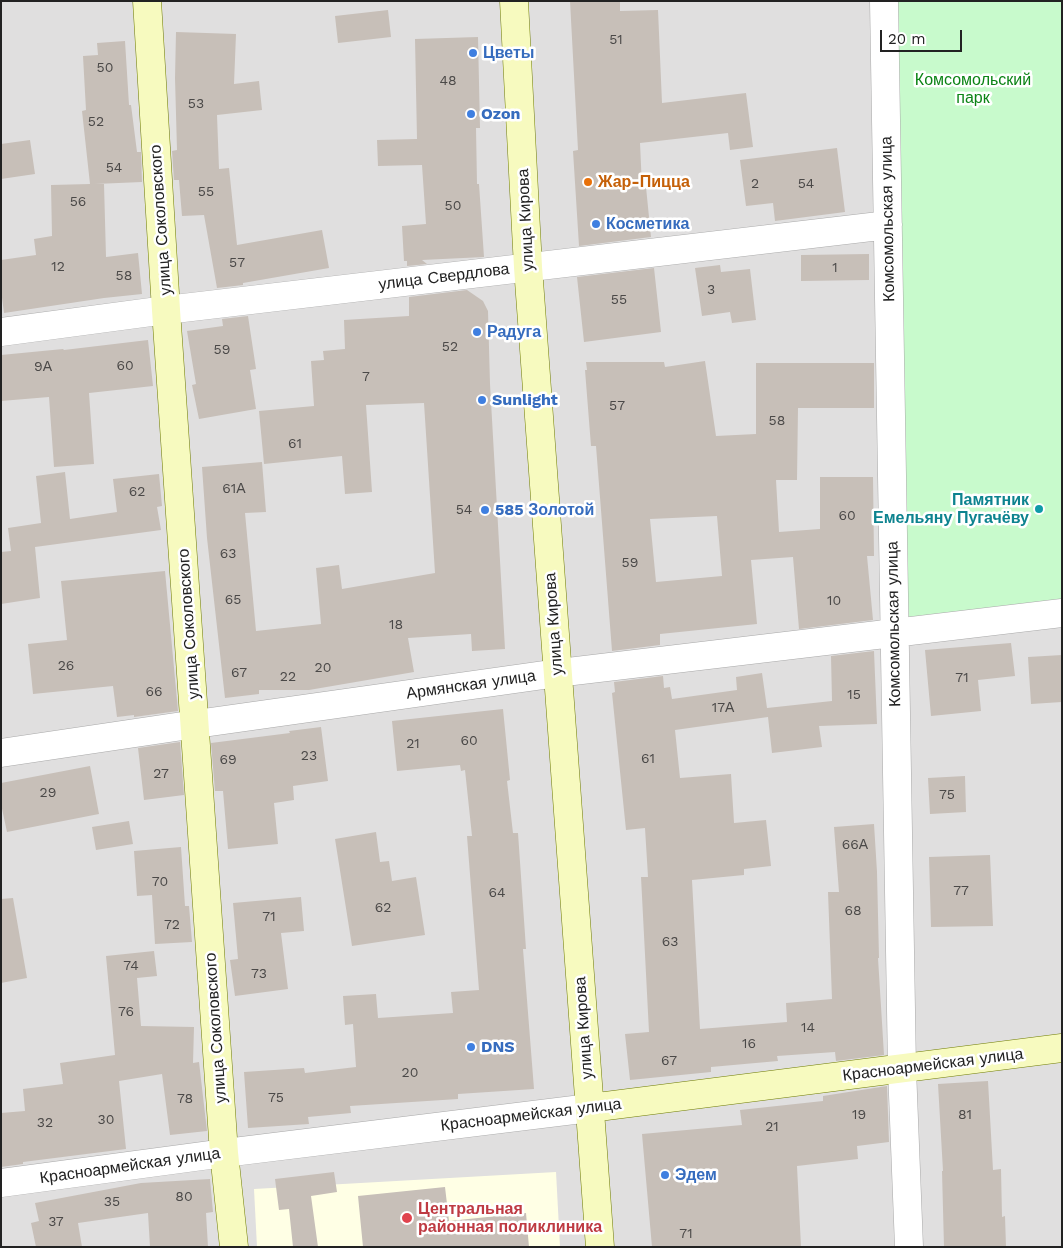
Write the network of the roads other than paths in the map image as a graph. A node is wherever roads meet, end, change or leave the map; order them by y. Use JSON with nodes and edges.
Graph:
{"nodes":[{"id":1,"x":147,"y":1,"type":"edge"},
{"id":2,"x":514,"y":1,"type":"edge"},
{"id":3,"x":884,"y":1,"type":"edge"},
{"id":4,"x":888,"y":225,"type":"junction"},
{"id":5,"x":528,"y":266,"type":"junction"},
{"id":6,"x":166,"y":310,"type":"junction"},
{"id":7,"x":1,"y":332,"type":"edge"},
{"id":8,"x":1062,"y":613,"type":"edge"},
{"id":9,"x":895,"y":633,"type":"junction"},
{"id":10,"x":558,"y":673,"type":"junction"},
{"id":11,"x":196,"y":724,"type":"junction"},
{"id":12,"x":1,"y":753,"type":"edge"},
{"id":13,"x":1062,"y":1048,"type":"edge"},
{"id":14,"x":902,"y":1069,"type":"junction"},
{"id":15,"x":590,"y":1108,"type":"junction"},
{"id":16,"x":224,"y":1153,"type":"junction"},
{"id":17,"x":1,"y":1184,"type":"edge"},
{"id":18,"x":234,"y":1247,"type":"edge"},
{"id":19,"x":600,"y":1247,"type":"edge"},
{"id":20,"x":909,"y":1247,"type":"edge"}],
"edges":[{"from":1,"to":6,"type":"street","name":"улица Соколовского"},
{"from":2,"to":5,"type":"street","name":"улица Кирова"},
{"from":3,"to":4,"type":"street","name":"Комсомольская улица"},
{"from":4,"to":5,"type":"street","name":"улица Свердлова"},
{"from":4,"to":9,"type":"street","name":"Комсомольская улица"},
{"from":5,"to":6,"type":"street","name":"улица Свердлова"},
{"from":5,"to":10,"type":"street","name":"улица Кирова"},
{"from":6,"to":7,"type":"street","name":"улица Свердлова"},
{"from":6,"to":11,"type":"street","name":"улица Соколовского"},
{"from":8,"to":9,"type":"street","name":"Армянская улица"},
{"from":9,"to":10,"type":"street","name":"Армянская улица"},
{"from":9,"to":14,"type":"street","name":"Комсомольская улица"},
{"from":10,"to":11,"type":"street","name":"Армянская улица"},
{"from":10,"to":15,"type":"street","name":"улица Кирова"},
{"from":11,"to":12,"type":"street","name":"Армянская улица"},
{"from":11,"to":16,"type":"street","name":"улица Соколовского"},
{"from":13,"to":14,"type":"street","name":"Красноармейская улица"},
{"from":14,"to":15,"type":"street","name":"Красноармейская улица"},
{"from":14,"to":20,"type":"street","name":"Комсомольская улица"},
{"from":15,"to":16,"type":"street","name":"Красноармейская улица"},
{"from":15,"to":19,"type":"street","name":"улица Кирова"},
{"from":16,"to":17,"type":"street","name":"Красноармейская улица"},
{"from":16,"to":18,"type":"street","name":"улица Соколовского"}]}
